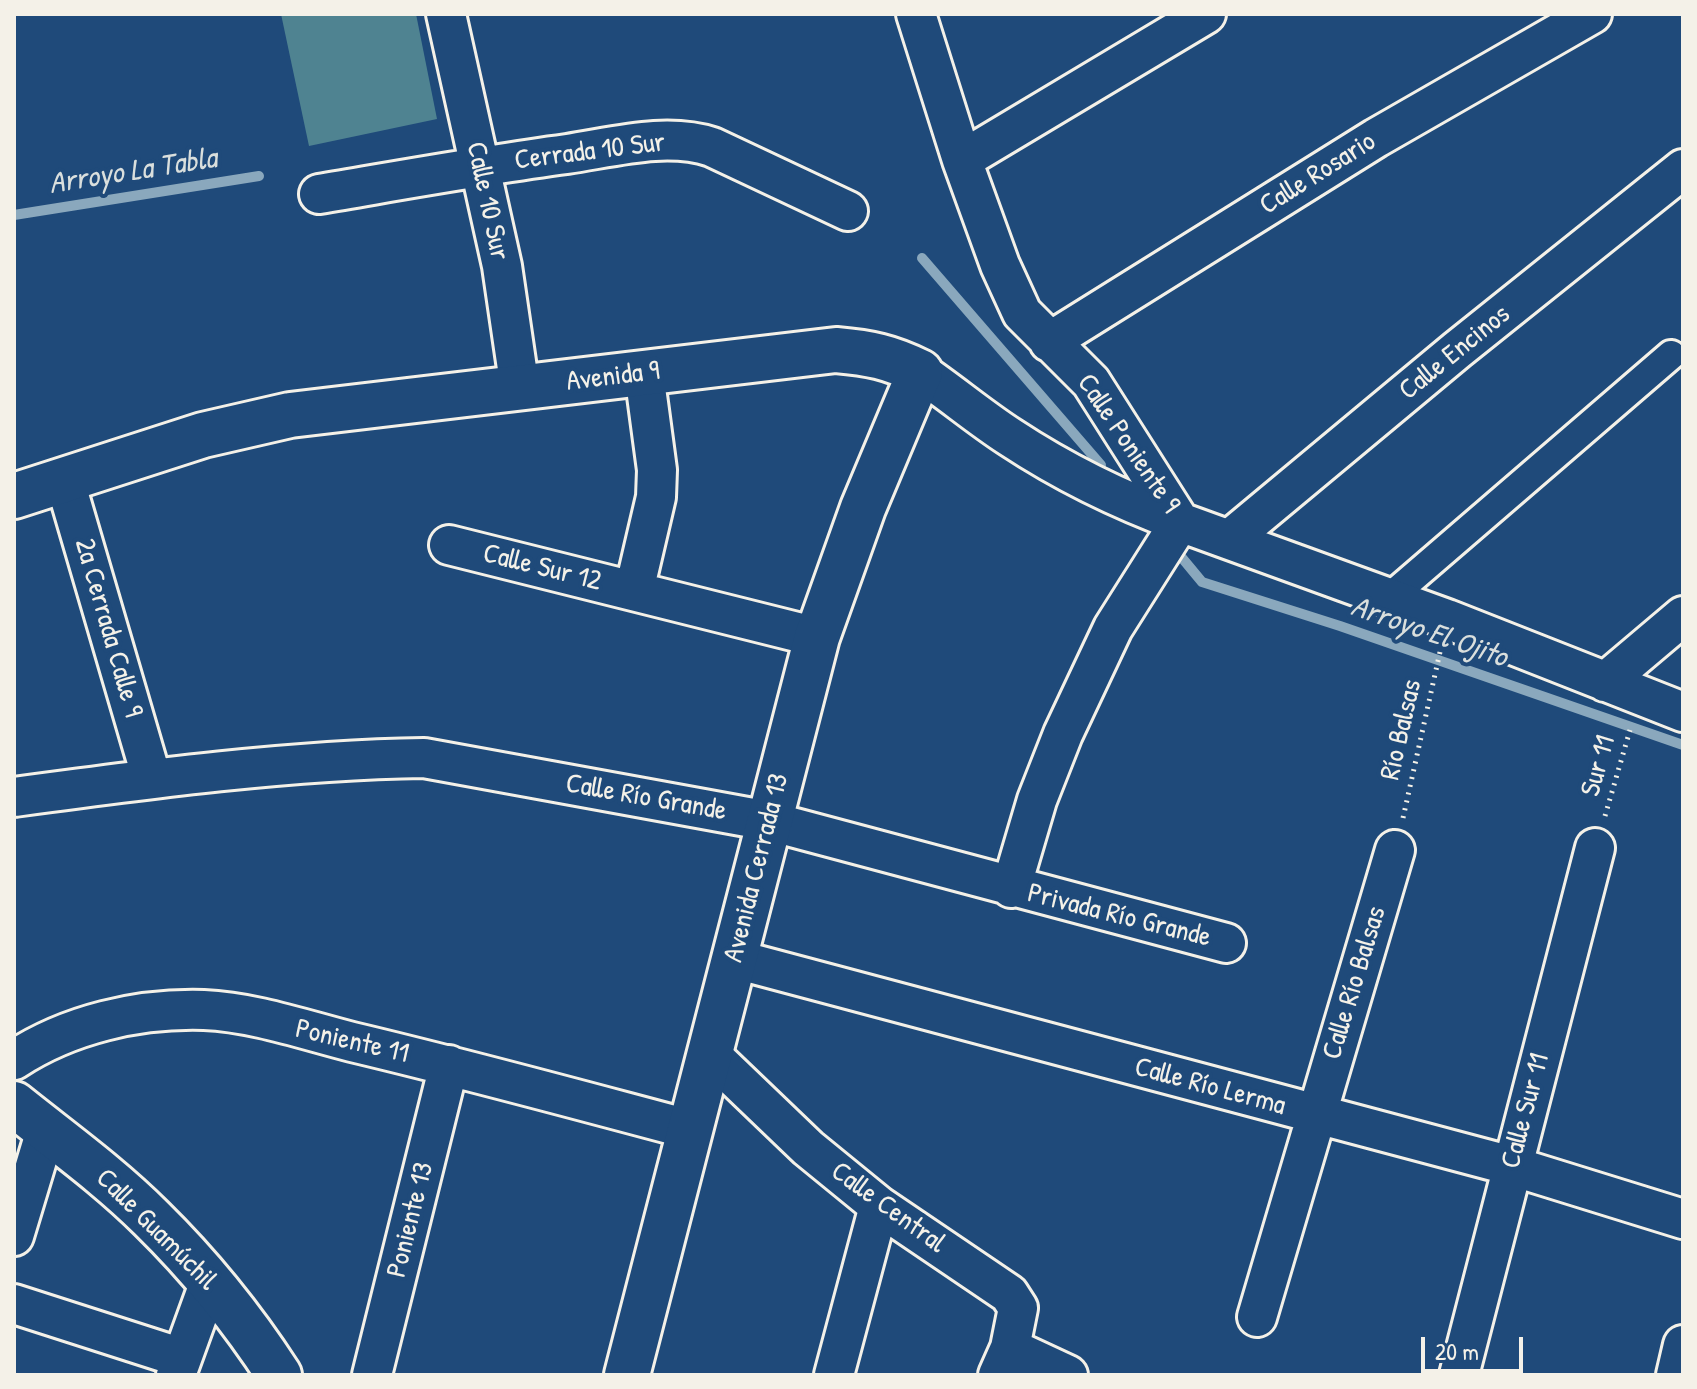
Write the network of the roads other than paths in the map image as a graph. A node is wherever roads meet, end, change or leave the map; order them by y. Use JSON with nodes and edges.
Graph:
{"nodes":[{"id":1,"x":916,"y":14,"type":"edge"},
{"id":2,"x":1206,"y":14,"type":"edge"},
{"id":3,"x":1592,"y":14,"type":"edge"},
{"id":4,"x":459,"y":19,"type":"edge"},
{"id":5,"x":962,"y":160,"type":"junction"},
{"id":6,"x":480,"y":166,"type":"junction"},
{"id":7,"x":1683,"y":169,"type":"edge"},
{"id":8,"x":319,"y":194,"type":"dead end"},
{"id":9,"x":848,"y":211,"type":"dead end"},
{"id":10,"x":1049,"y":342,"type":"junction"},
{"id":11,"x":1671,"y":355,"type":"dead end"},
{"id":12,"x":920,"y":372,"type":"junction"},
{"id":13,"x":644,"y":373,"type":"junction"},
{"id":14,"x":520,"y":389,"type":"junction"},
{"id":15,"x":64,"y":478,"type":"junction"},
{"id":16,"x":14,"y":496,"type":"edge"},
{"id":17,"x":1180,"y":522,"type":"junction"},
{"id":18,"x":1230,"y":539,"type":"junction"},
{"id":19,"x":449,"y":545,"type":"dead end"},
{"id":20,"x":634,"y":591,"type":"junction"},
{"id":21,"x":1389,"y":598,"type":"junction"},
{"id":22,"x":1683,"y":616,"type":"edge"},
{"id":23,"x":817,"y":637,"type":"junction"},
{"id":24,"x":1605,"y":682,"type":"junction"},
{"id":25,"x":1683,"y":712,"type":"edge"},
{"id":26,"x":152,"y":779,"type":"junction"},
{"id":27,"x":14,"y":797,"type":"edge"},
{"id":28,"x":769,"y":821,"type":"junction"},
{"id":29,"x":1595,"y":848,"type":"road end"},
{"id":30,"x":1395,"y":850,"type":"road end"},
{"id":31,"x":1011,"y":888,"type":"junction"},
{"id":32,"x":1226,"y":943,"type":"dead end"},
{"id":33,"x":735,"y":959,"type":"junction"},
{"id":34,"x":711,"y":1055,"type":"junction"},
{"id":35,"x":14,"y":1060,"type":"edge"},
{"id":36,"x":449,"y":1065,"type":"junction"},
{"id":37,"x":1316,"y":1115,"type":"junction"},
{"id":38,"x":30,"y":1117,"type":"edge"},
{"id":39,"x":692,"y":1130,"type":"junction"},
{"id":40,"x":1512,"y":1166,"type":"junction"},
{"id":41,"x":879,"y":1206,"type":"junction"},
{"id":42,"x":1683,"y":1219,"type":"edge"},
{"id":43,"x":14,"y":1236,"type":"edge"},
{"id":44,"x":210,"y":1281,"type":"junction"},
{"id":45,"x":14,"y":1304,"type":"edge"},
{"id":46,"x":1257,"y":1317,"type":"dead end"},
{"id":47,"x":1683,"y":1345,"type":"edge"},
{"id":48,"x":1004,"y":1361,"type":"edge"},
{"id":49,"x":179,"y":1366,"type":"edge"},
{"id":50,"x":279,"y":1375,"type":"edge"},
{"id":51,"x":372,"y":1375,"type":"edge"},
{"id":52,"x":627,"y":1375,"type":"edge"},
{"id":53,"x":834,"y":1375,"type":"edge"},
{"id":54,"x":1068,"y":1375,"type":"edge"},
{"id":55,"x":1459,"y":1375,"type":"edge"},
{"id":56,"x":1676,"y":1375,"type":"edge"}],
"edges":[{"from":1,"to":5,"type":"street","name":"Calle Poniente 9"},
{"from":2,"to":5,"type":"street"},
{"from":3,"to":10,"type":"street","name":"Calle Rosario"},
{"from":4,"to":6,"type":"street","name":"Calle 10 Sur"},
{"from":5,"to":10,"type":"street","name":"Calle Poniente 9"},
{"from":6,"to":8,"type":"street","name":"Cerrada 10 Sur"},
{"from":6,"to":9,"type":"street","name":"Cerrada 10 Sur"},
{"from":6,"to":14,"type":"street","name":"Calle 10 Sur"},
{"from":7,"to":18,"type":"street","name":"Calle Encinos"},
{"from":10,"to":17,"type":"street","name":"Calle Poniente 9"},
{"from":11,"to":21,"type":"street"},
{"from":12,"to":13,"type":"street","name":"Avenida 9"},
{"from":12,"to":17,"type":"street","name":"Avenida 9"},
{"from":12,"to":23,"type":"street","name":"Avenida Cerrada 13"},
{"from":13,"to":14,"type":"street","name":"Avenida 9"},
{"from":13,"to":20,"type":"street","name":"Calle Sur 12"},
{"from":14,"to":15,"type":"street","name":"Avenida 9"},
{"from":15,"to":16,"type":"street","name":"Avenida 9"},
{"from":15,"to":26,"type":"street","name":"2a Cerrada Calle 9"},
{"from":17,"to":18,"type":"street","name":"Calle Poniente 9"},
{"from":17,"to":31,"type":"street"},
{"from":18,"to":21,"type":"street","name":"Calle Poniente 9"},
{"from":19,"to":20,"type":"street","name":"Calle Sur 12"},
{"from":20,"to":23,"type":"street","name":"Calle Sur 12"},
{"from":21,"to":24,"type":"street","name":"Calle Poniente 9"},
{"from":22,"to":24,"type":"street"},
{"from":23,"to":28,"type":"street","name":"Avenida Cerrada 13"},
{"from":24,"to":25,"type":"street","name":"Calle Poniente 9"},
{"from":26,"to":27,"type":"street","name":"Calle Río Grande"},
{"from":26,"to":28,"type":"street","name":"Calle Río Grande"},
{"from":28,"to":31,"type":"street","name":"Calle Río Grande"},
{"from":28,"to":33,"type":"street","name":"Avenida Cerrada 13"},
{"from":29,"to":40,"type":"street","name":"Calle Sur 11"},
{"from":30,"to":37,"type":"street","name":"Calle Río Balsas"},
{"from":31,"to":32,"type":"street","name":"Privada Río Grande"},
{"from":33,"to":34,"type":"street","name":"Avenida Cerrada 13"},
{"from":33,"to":37,"type":"street","name":"Calle Río Lerma"},
{"from":34,"to":39,"type":"street","name":"Avenida Cerrada 13"},
{"from":34,"to":41,"type":"street","name":"Calle Central"},
{"from":35,"to":36,"type":"street","name":"Poniente 11"},
{"from":36,"to":39,"type":"street","name":"Poniente 11"},
{"from":36,"to":51,"type":"street","name":"Poniente 13"},
{"from":37,"to":40,"type":"street","name":"Calle Río Lerma"},
{"from":37,"to":46,"type":"street","name":"Calle Río Balsas"},
{"from":38,"to":43,"type":"street"},
{"from":38,"to":44,"type":"street","name":"Calle Guamúchil"},
{"from":39,"to":52,"type":"street","name":"Avenida Cerrada 13"},
{"from":40,"to":42,"type":"street","name":"Calle Río Lerma"},
{"from":40,"to":55,"type":"street","name":"Calle Sur 11"},
{"from":41,"to":48,"type":"street","name":"Calle Central"},
{"from":41,"to":53,"type":"street"},
{"from":44,"to":49,"type":"street"},
{"from":44,"to":50,"type":"street","name":"Calle Guamúchil"},
{"from":45,"to":49,"type":"street"},
{"from":47,"to":56,"type":"street"},
{"from":48,"to":54,"type":"street"}]}
